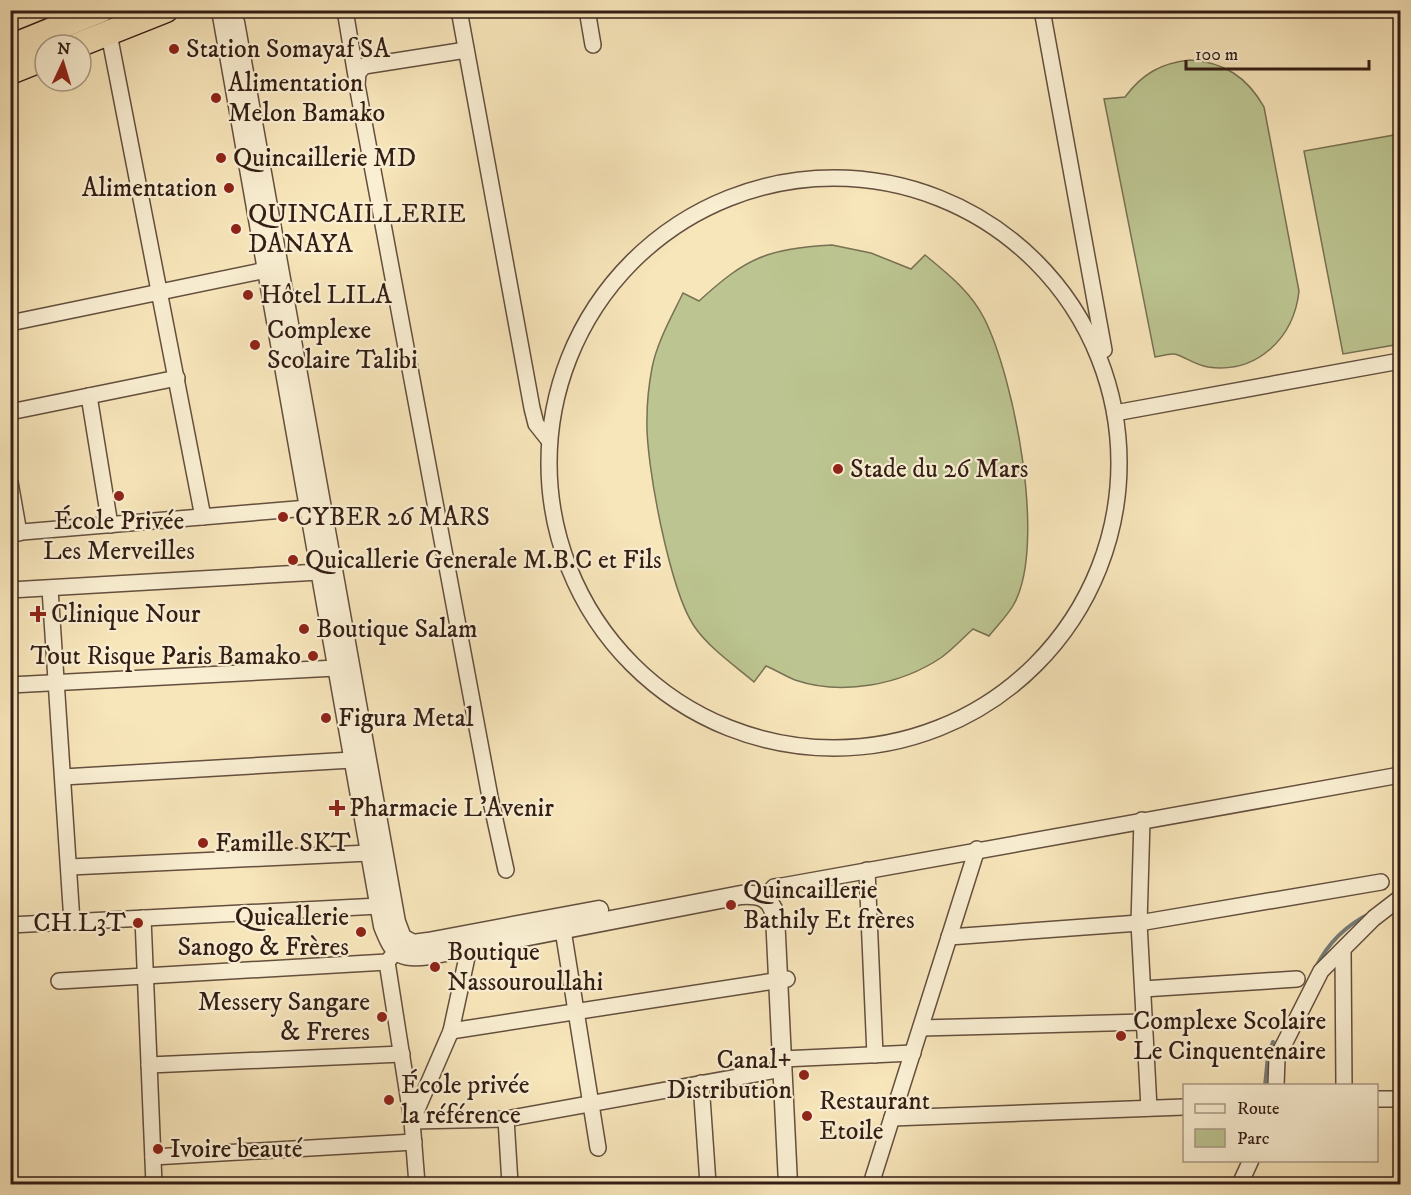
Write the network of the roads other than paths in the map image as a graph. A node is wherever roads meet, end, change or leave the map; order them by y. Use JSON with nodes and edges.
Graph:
{"nodes":[{"id":1,"x":101,"y":10,"type":"edge"},
{"id":2,"x":166,"y":10,"type":"edge"},
{"id":3,"x":221,"y":10,"type":"edge"},
{"id":4,"x":233,"y":10,"type":"edge"},
{"id":5,"x":345,"y":10,"type":"edge"},
{"id":6,"x":459,"y":10,"type":"edge"},
{"id":7,"x":587,"y":10,"type":"edge"},
{"id":8,"x":597,"y":10,"type":"edge"},
{"id":9,"x":1042,"y":10,"type":"edge"},
{"id":10,"x":109,"y":34,"type":"junction"},
{"id":11,"x":93,"y":40,"type":"edge"},
{"id":12,"x":10,"y":47,"type":"edge"},
{"id":13,"x":466,"y":50,"type":"junction"},
{"id":14,"x":33,"y":63,"type":"edge"},
{"id":15,"x":10,"y":72,"type":"edge"},
{"id":16,"x":357,"y":85,"type":"junction"},
{"id":17,"x":266,"y":270,"type":"junction"},
{"id":18,"x":160,"y":292,"type":"junction"},
{"id":19,"x":10,"y":323,"type":"edge"},
{"id":20,"x":1401,"y":361,"type":"edge"},
{"id":21,"x":177,"y":378,"type":"junction"},
{"id":22,"x":1111,"y":394,"type":"junction"},
{"id":23,"x":89,"y":396,"type":"junction"},
{"id":24,"x":10,"y":412,"type":"edge"},
{"id":25,"x":1115,"y":413,"type":"junction"},
{"id":26,"x":548,"y":439,"type":"junction"},
{"id":27,"x":10,"y":482,"type":"edge"},
{"id":28,"x":308,"y":508,"type":"junction"},
{"id":29,"x":203,"y":517,"type":"junction"},
{"id":30,"x":110,"y":525,"type":"junction"},
{"id":31,"x":15,"y":533,"type":"edge"},
{"id":32,"x":319,"y":572,"type":"junction"},
{"id":33,"x":50,"y":589,"type":"junction"},
{"id":34,"x":10,"y":590,"type":"edge"},
{"id":35,"x":336,"y":668,"type":"junction"},
{"id":36,"x":56,"y":682,"type":"junction"},
{"id":37,"x":10,"y":685,"type":"edge"},
{"id":38,"x":352,"y":760,"type":"junction"},
{"id":39,"x":1401,"y":775,"type":"edge"},
{"id":40,"x":63,"y":777,"type":"junction"},
{"id":41,"x":1142,"y":820,"type":"junction"},
{"id":42,"x":977,"y":849,"type":"junction"},
{"id":43,"x":369,"y":853,"type":"junction"},
{"id":44,"x":70,"y":867,"type":"junction"},
{"id":45,"x":506,"y":870,"type":"dead end"},
{"id":46,"x":867,"y":870,"type":"junction"},
{"id":47,"x":1381,"y":882,"type":"dead end"},
{"id":48,"x":769,"y":892,"type":"junction"},
{"id":49,"x":1401,"y":898,"type":"edge"},
{"id":50,"x":379,"y":906,"type":"junction"},
{"id":51,"x":143,"y":918,"type":"junction"},
{"id":52,"x":72,"y":922,"type":"junction"},
{"id":53,"x":1139,"y":923,"type":"junction"},
{"id":54,"x":10,"y":925,"type":"edge"},
{"id":55,"x":562,"y":930,"type":"junction"},
{"id":56,"x":949,"y":937,"type":"junction"},
{"id":57,"x":468,"y":948,"type":"junction"},
{"id":58,"x":1343,"y":950,"type":"junction"},
{"id":59,"x":396,"y":952,"type":"junction"},
{"id":60,"x":146,"y":976,"type":"junction"},
{"id":61,"x":1298,"y":979,"type":"dead end"},
{"id":62,"x":783,"y":980,"type":"junction"},
{"id":63,"x":59,"y":981,"type":"dead end"},
{"id":64,"x":1143,"y":989,"type":"junction"},
{"id":65,"x":576,"y":1011,"type":"junction"},
{"id":66,"x":1144,"y":1022,"type":"junction"},
{"id":67,"x":921,"y":1028,"type":"junction"},
{"id":68,"x":451,"y":1031,"type":"junction"},
{"id":69,"x":913,"y":1053,"type":"junction"},
{"id":70,"x":402,"y":1054,"type":"junction"},
{"id":71,"x":875,"y":1055,"type":"junction"},
{"id":72,"x":786,"y":1062,"type":"junction"},
{"id":73,"x":149,"y":1065,"type":"junction"},
{"id":74,"x":701,"y":1083,"type":"junction"},
{"id":75,"x":1276,"y":1084,"type":"edge"},
{"id":76,"x":1344,"y":1084,"type":"edge"},
{"id":77,"x":1401,"y":1099,"type":"edge"},
{"id":78,"x":1378,"y":1100,"type":"edge"},
{"id":79,"x":591,"y":1102,"type":"junction"},
{"id":80,"x":1183,"y":1107,"type":"edge"},
{"id":81,"x":1149,"y":1108,"type":"junction"},
{"id":82,"x":892,"y":1118,"type":"junction"},
{"id":83,"x":506,"y":1119,"type":"junction"},
{"id":84,"x":412,"y":1120,"type":"junction"},
{"id":85,"x":414,"y":1142,"type":"junction"},
{"id":86,"x":598,"y":1148,"type":"dead end"},
{"id":87,"x":153,"y":1157,"type":"junction"},
{"id":88,"x":1251,"y":1162,"type":"edge"},
{"id":89,"x":154,"y":1185,"type":"edge"},
{"id":90,"x":417,"y":1185,"type":"edge"},
{"id":91,"x":510,"y":1185,"type":"edge"},
{"id":92,"x":708,"y":1185,"type":"edge"},
{"id":93,"x":788,"y":1185,"type":"edge"},
{"id":94,"x":799,"y":1185,"type":"edge"},
{"id":95,"x":871,"y":1185,"type":"edge"},
{"id":96,"x":1240,"y":1185,"type":"edge"}],
"edges":[{"from":1,"to":12,"type":"highway"},
{"from":2,"to":10,"type":"highway"},
{"from":3,"to":17,"type":"street"},
{"from":4,"to":59,"type":"street"},
{"from":5,"to":16,"type":"street"},
{"from":6,"to":13,"type":"street"},
{"from":7,"to":8,"type":"street"},
{"from":9,"to":22,"type":"street"},
{"from":10,"to":11,"type":"highway"},
{"from":10,"to":18,"type":"street"},
{"from":13,"to":16,"type":"street"},
{"from":13,"to":26,"type":"street"},
{"from":14,"to":15,"type":"highway"},
{"from":16,"to":45,"type":"street"},
{"from":17,"to":18,"type":"street"},
{"from":17,"to":28,"type":"street"},
{"from":18,"to":19,"type":"street"},
{"from":18,"to":21,"type":"street"},
{"from":20,"to":25,"type":"street"},
{"from":21,"to":23,"type":"street"},
{"from":21,"to":29,"type":"street"},
{"from":22,"to":25,"type":"street"},
{"from":22,"to":26,"type":"street"},
{"from":23,"to":24,"type":"street"},
{"from":23,"to":30,"type":"street"},
{"from":25,"to":26,"type":"street"},
{"from":27,"to":31,"type":"street"},
{"from":28,"to":29,"type":"street"},
{"from":28,"to":32,"type":"street"},
{"from":29,"to":30,"type":"street"},
{"from":30,"to":31,"type":"street"},
{"from":32,"to":33,"type":"street"},
{"from":32,"to":35,"type":"street"},
{"from":33,"to":34,"type":"street"},
{"from":33,"to":36,"type":"street"},
{"from":35,"to":36,"type":"street"},
{"from":35,"to":38,"type":"street"},
{"from":36,"to":37,"type":"street"},
{"from":36,"to":40,"type":"street"},
{"from":38,"to":40,"type":"street"},
{"from":38,"to":43,"type":"street"},
{"from":39,"to":41,"type":"street"},
{"from":40,"to":44,"type":"street"},
{"from":41,"to":42,"type":"street"},
{"from":41,"to":53,"type":"street"},
{"from":42,"to":46,"type":"street"},
{"from":42,"to":56,"type":"street"},
{"from":43,"to":44,"type":"street"},
{"from":43,"to":50,"type":"street"},
{"from":44,"to":52,"type":"street"},
{"from":46,"to":48,"type":"street"},
{"from":46,"to":71,"type":"street"},
{"from":47,"to":53,"type":"street"},
{"from":48,"to":55,"type":"street"},
{"from":48,"to":59,"type":"street"},
{"from":48,"to":62,"type":"street"},
{"from":49,"to":58,"type":"street"},
{"from":50,"to":51,"type":"street"},
{"from":50,"to":59,"type":"street"},
{"from":51,"to":52,"type":"street"},
{"from":51,"to":60,"type":"street"},
{"from":52,"to":54,"type":"street"},
{"from":53,"to":56,"type":"street"},
{"from":53,"to":64,"type":"street"},
{"from":55,"to":57,"type":"street"},
{"from":55,"to":65,"type":"street"},
{"from":56,"to":67,"type":"street"},
{"from":57,"to":59,"type":"street"},
{"from":57,"to":68,"type":"street"},
{"from":58,"to":75,"type":"street"},
{"from":58,"to":76,"type":"street"},
{"from":59,"to":60,"type":"street"},
{"from":59,"to":70,"type":"street"},
{"from":60,"to":63,"type":"street"},
{"from":60,"to":73,"type":"street"},
{"from":61,"to":64,"type":"street"},
{"from":62,"to":65,"type":"street"},
{"from":62,"to":72,"type":"street"},
{"from":64,"to":66,"type":"street"},
{"from":65,"to":68,"type":"street"},
{"from":65,"to":79,"type":"street"},
{"from":66,"to":67,"type":"street"},
{"from":66,"to":81,"type":"street"},
{"from":67,"to":69,"type":"street"},
{"from":68,"to":84,"type":"street"},
{"from":69,"to":71,"type":"street"},
{"from":69,"to":82,"type":"street"},
{"from":70,"to":73,"type":"street"},
{"from":70,"to":84,"type":"street"},
{"from":71,"to":72,"type":"street"},
{"from":72,"to":74,"type":"street"},
{"from":72,"to":93,"type":"street"},
{"from":72,"to":94,"type":"street"},
{"from":73,"to":87,"type":"street"},
{"from":74,"to":79,"type":"street"},
{"from":74,"to":92,"type":"street"},
{"from":77,"to":78,"type":"street"},
{"from":79,"to":83,"type":"street"},
{"from":79,"to":86,"type":"street"},
{"from":80,"to":81,"type":"street"},
{"from":81,"to":82,"type":"street"},
{"from":82,"to":95,"type":"street"},
{"from":83,"to":84,"type":"street"},
{"from":83,"to":91,"type":"street"},
{"from":84,"to":85,"type":"street"},
{"from":85,"to":87,"type":"street"},
{"from":85,"to":90,"type":"street"},
{"from":87,"to":89,"type":"street"},
{"from":88,"to":96,"type":"street"}]}
